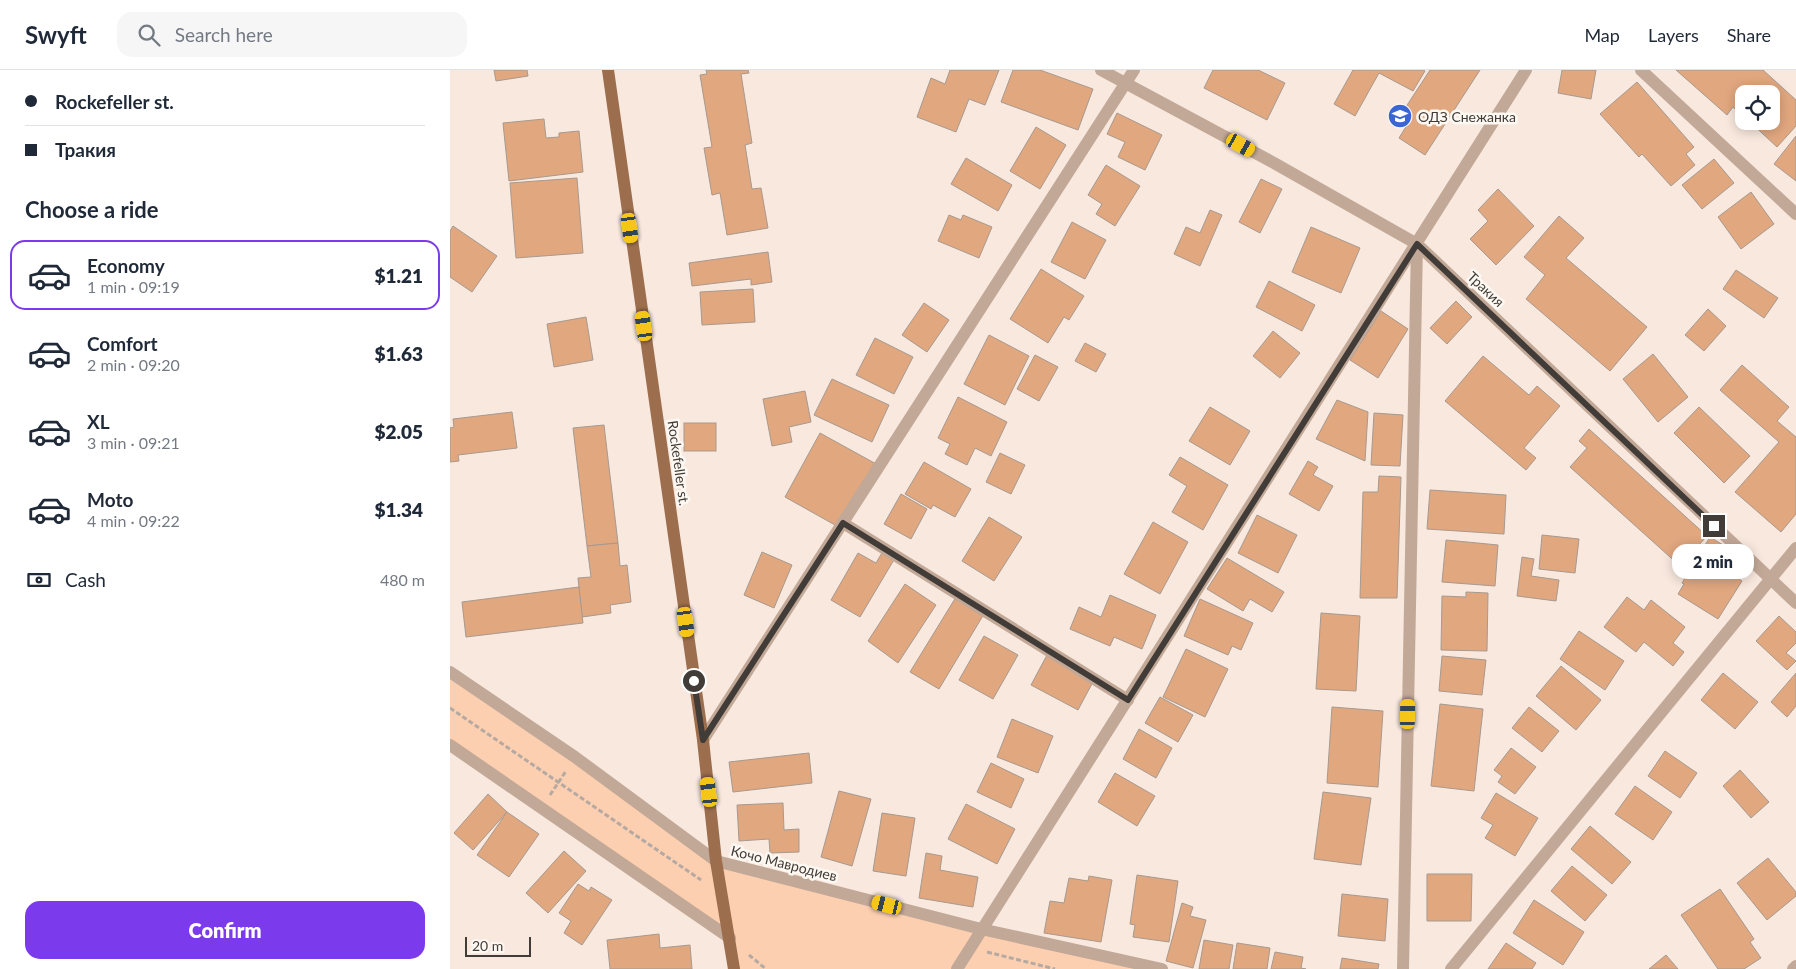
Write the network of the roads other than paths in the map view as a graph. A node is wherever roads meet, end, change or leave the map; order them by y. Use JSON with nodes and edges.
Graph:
{"nodes":[{"id":1,"x":608,"y":70,"type":"edge"},
{"id":2,"x":1101,"y":70,"type":"edge"},
{"id":3,"x":1122,"y":70,"type":"edge"},
{"id":4,"x":1134,"y":70,"type":"edge"},
{"id":5,"x":1526,"y":70,"type":"edge"},
{"id":6,"x":1641,"y":70,"type":"edge"},
{"id":7,"x":1126,"y":83,"type":"junction"},
{"id":8,"x":1796,"y":214,"type":"edge"},
{"id":9,"x":1417,"y":244,"type":"junction"},
{"id":10,"x":843,"y":523,"type":"junction"},
{"id":11,"x":1796,"y":548,"type":"edge"},
{"id":12,"x":1771,"y":580,"type":"junction"},
{"id":13,"x":1796,"y":603,"type":"edge"},
{"id":14,"x":450,"y":672,"type":"edge"},
{"id":15,"x":1128,"y":700,"type":"junction"},
{"id":16,"x":703,"y":740,"type":"junction"},
{"id":17,"x":450,"y":745,"type":"edge"},
{"id":18,"x":716,"y":861,"type":"junction"},
{"id":19,"x":981,"y":929,"type":"junction"},
{"id":20,"x":730,"y":938,"type":"junction"},
{"id":21,"x":1796,"y":966,"type":"edge"},
{"id":22,"x":734,"y":969,"type":"edge"},
{"id":23,"x":957,"y":969,"type":"edge"},
{"id":24,"x":1162,"y":969,"type":"edge"},
{"id":25,"x":1403,"y":969,"type":"edge"},
{"id":26,"x":1451,"y":969,"type":"edge"},
{"id":27,"x":1793,"y":969,"type":"edge"}],
"edges":[{"from":1,"to":16,"type":"main road","name":"Rockefeller st."},
{"from":2,"to":7,"type":"street","name":"Тракия"},
{"from":3,"to":7,"type":"street"},
{"from":4,"to":7,"type":"street"},
{"from":5,"to":9,"type":"street"},
{"from":6,"to":8,"type":"street"},
{"from":7,"to":9,"type":"street","name":"Тракия"},
{"from":7,"to":10,"type":"street"},
{"from":9,"to":12,"type":"street","name":"Тракия"},
{"from":9,"to":15,"type":"street"},
{"from":9,"to":25,"type":"street"},
{"from":10,"to":15,"type":"street"},
{"from":10,"to":16,"type":"street"},
{"from":11,"to":12,"type":"street"},
{"from":12,"to":13,"type":"street","name":"Тракия"},
{"from":12,"to":26,"type":"street"},
{"from":14,"to":18,"type":"street","name":"Кочо Мавродиев"},
{"from":15,"to":19,"type":"street"},
{"from":16,"to":18,"type":"main road","name":"Rockefeller st."},
{"from":17,"to":20,"type":"street"},
{"from":18,"to":19,"type":"street","name":"Кочо Мавродиев"},
{"from":18,"to":20,"type":"main road","name":"Rockefeller st."},
{"from":19,"to":23,"type":"street"},
{"from":19,"to":24,"type":"street","name":"Кочо Мавродиев"},
{"from":20,"to":22,"type":"main road","name":"Rockefeller st."},
{"from":21,"to":27,"type":"street"}]}
